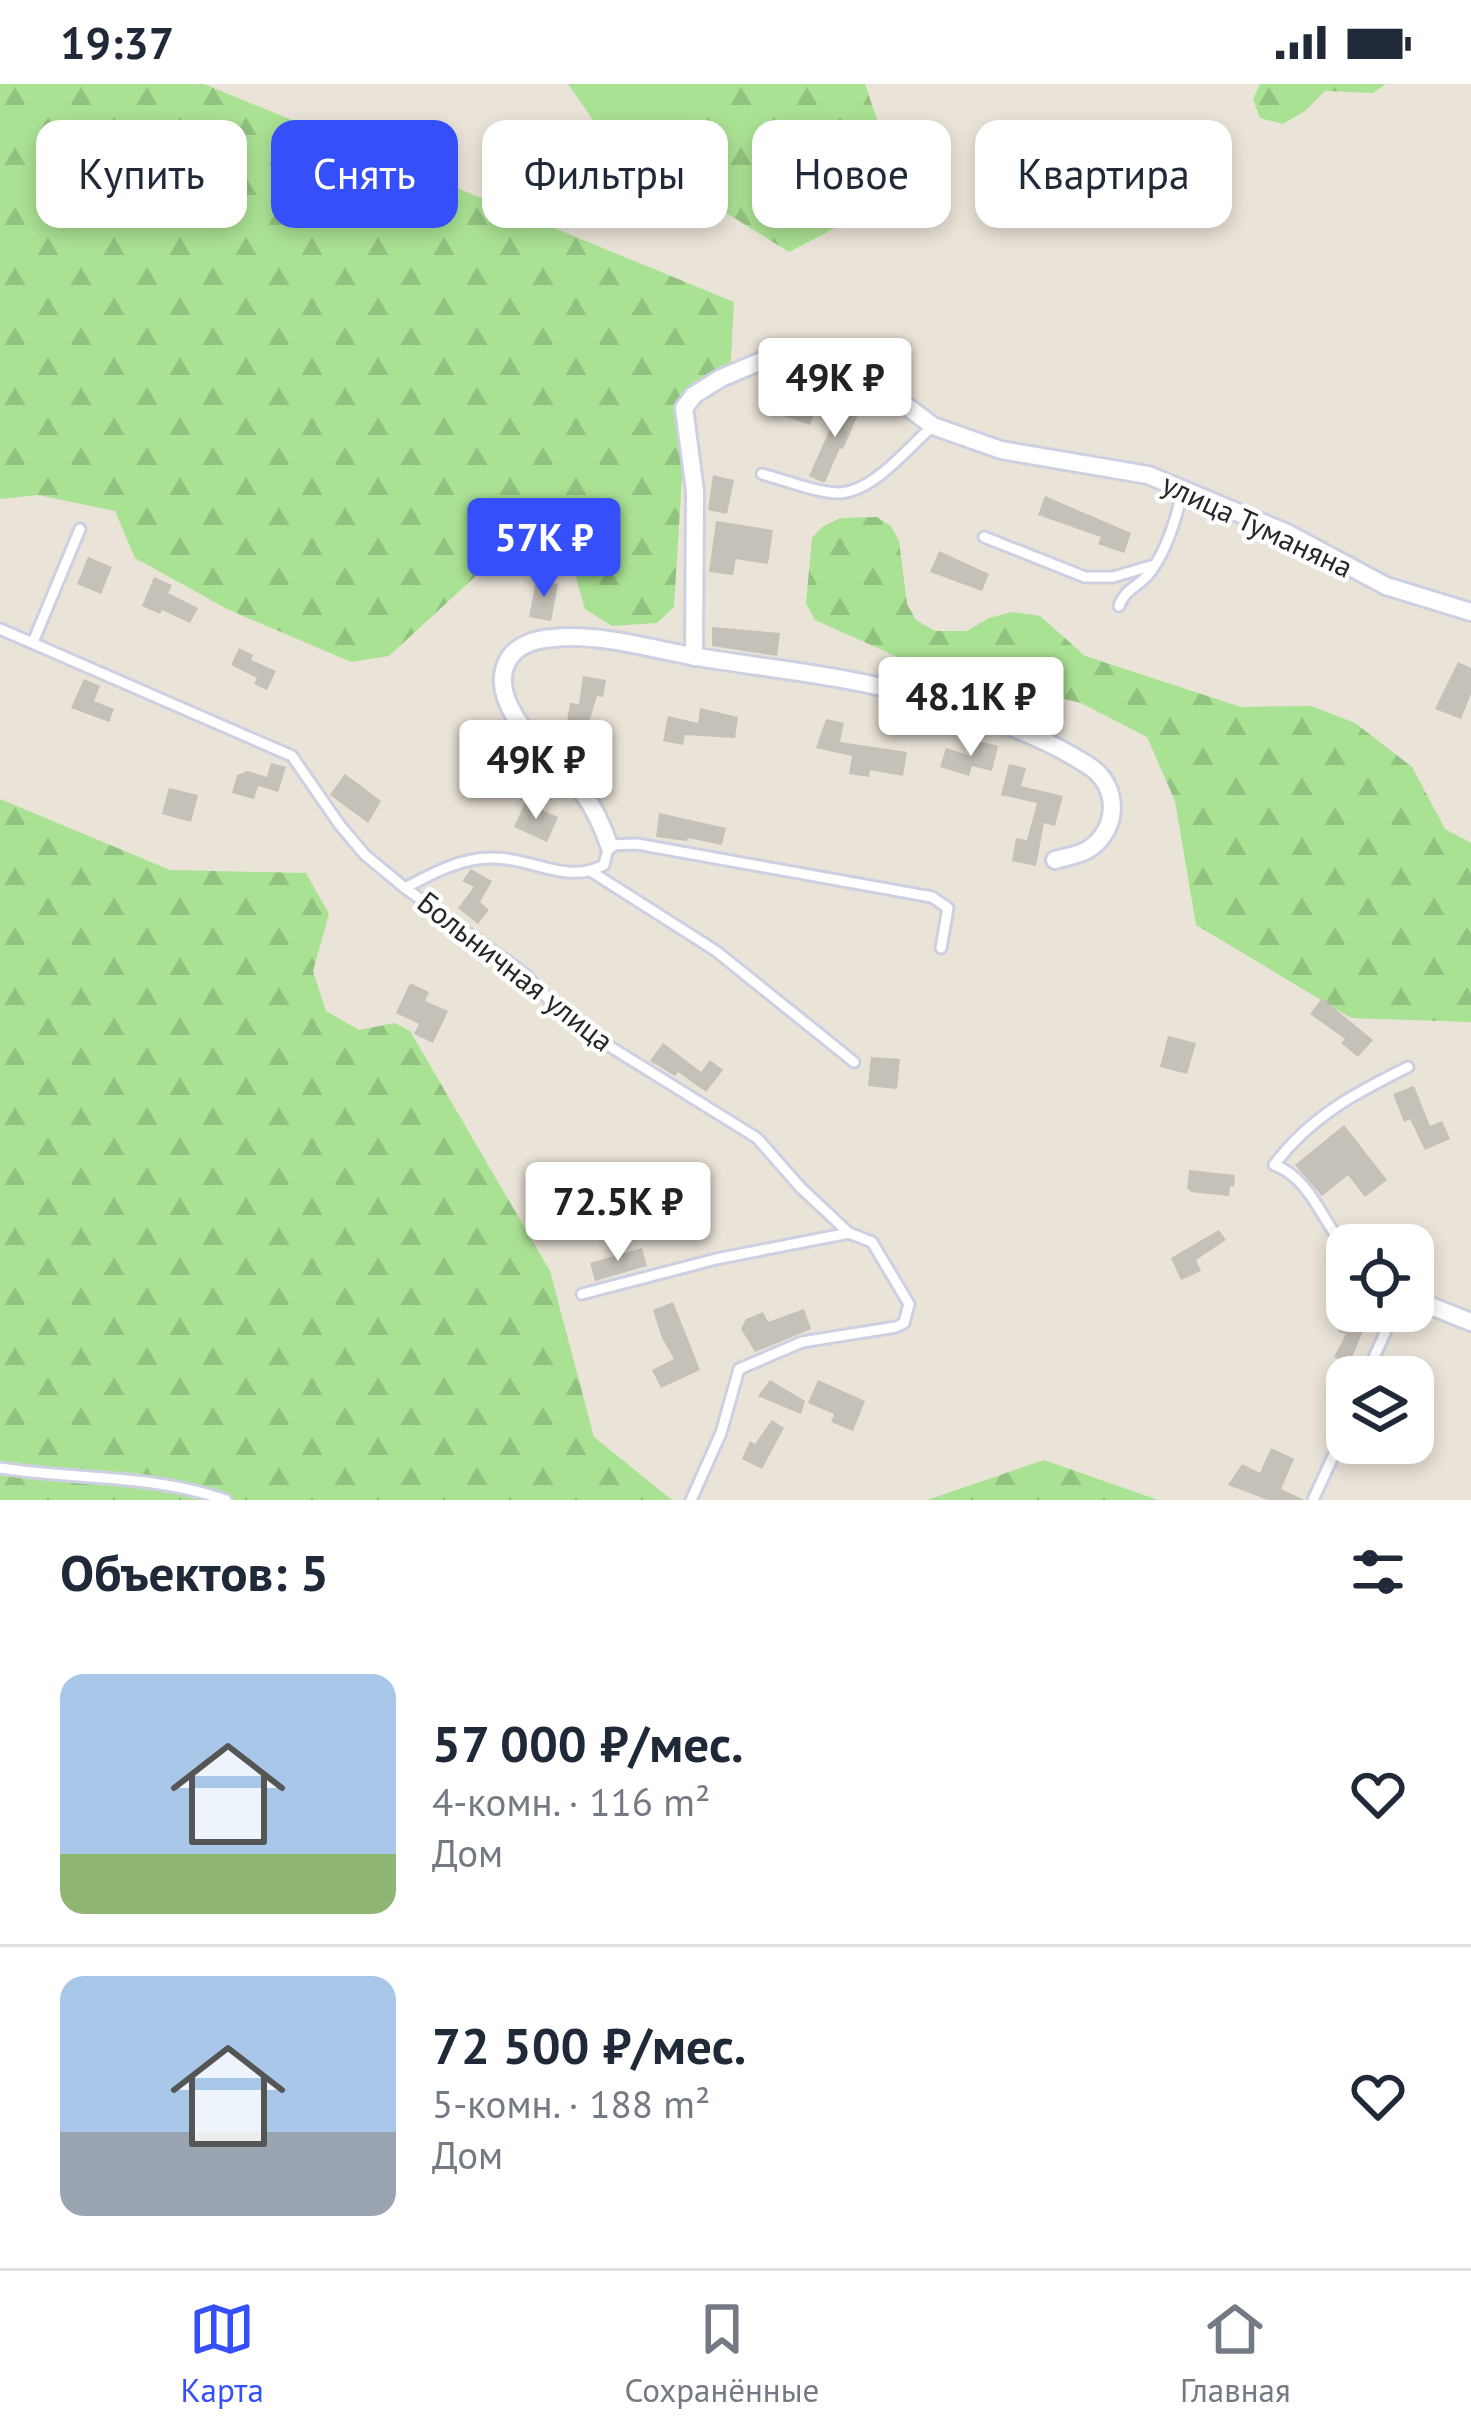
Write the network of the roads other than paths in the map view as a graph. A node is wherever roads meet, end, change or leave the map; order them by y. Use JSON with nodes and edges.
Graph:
{"nodes":[{"id":1,"x":933,"y":426,"type":"junction"},
{"id":2,"x":762,"y":474,"type":"dead end"},
{"id":3,"x":1183,"y":489,"type":"junction"},
{"id":4,"x":80,"y":529,"type":"dead end"},
{"id":5,"x":984,"y":537,"type":"dead end"},
{"id":6,"x":1154,"y":565,"type":"junction"},
{"id":7,"x":1119,"y":605,"type":"dead end"},
{"id":8,"x":1471,"y":612,"type":"edge"},
{"id":9,"x":0,"y":628,"type":"edge"},
{"id":10,"x":34,"y":642,"type":"junction"},
{"id":11,"x":694,"y":656,"type":"junction"},
{"id":12,"x":609,"y":845,"type":"junction"},
{"id":13,"x":1055,"y":860,"type":"dead end"},
{"id":14,"x":592,"y":872,"type":"junction"},
{"id":15,"x":405,"y":888,"type":"junction"},
{"id":16,"x":941,"y":948,"type":"dead end"},
{"id":17,"x":854,"y":1062,"type":"dead end"},
{"id":18,"x":1408,"y":1067,"type":"dead end"},
{"id":19,"x":1330,"y":1224,"type":"edge"},
{"id":20,"x":849,"y":1233,"type":"junction"},
{"id":21,"x":582,"y":1294,"type":"dead end"},
{"id":22,"x":1434,"y":1308,"type":"edge"},
{"id":23,"x":1471,"y":1322,"type":"edge"},
{"id":24,"x":1330,"y":1464,"type":"edge"},
{"id":25,"x":0,"y":1468,"type":"edge"},
{"id":26,"x":226,"y":1500,"type":"edge"},
{"id":27,"x":691,"y":1500,"type":"edge"},
{"id":28,"x":1313,"y":1500,"type":"edge"}],
"edges":[{"from":1,"to":2,"type":"lane"},
{"from":1,"to":3,"type":"street","name":"улица Туманяна"},
{"from":1,"to":11,"type":"street","name":"улица Туманяна"},
{"from":3,"to":6,"type":"lane"},
{"from":3,"to":8,"type":"street","name":"улица Туманяна"},
{"from":4,"to":10,"type":"lane"},
{"from":5,"to":6,"type":"lane"},
{"from":6,"to":7,"type":"lane"},
{"from":9,"to":10,"type":"lane","name":"Больничная улица"},
{"from":10,"to":15,"type":"lane","name":"Больничная улица"},
{"from":11,"to":12,"type":"street"},
{"from":11,"to":13,"type":"street"},
{"from":12,"to":14,"type":"lane"},
{"from":12,"to":16,"type":"lane"},
{"from":14,"to":15,"type":"lane"},
{"from":14,"to":17,"type":"lane"},
{"from":15,"to":20,"type":"lane","name":"Больничная улица"},
{"from":18,"to":19,"type":"lane"},
{"from":20,"to":21,"type":"lane"},
{"from":20,"to":27,"type":"lane","name":"Больничная улица"},
{"from":22,"to":23,"type":"street"},
{"from":24,"to":28,"type":"lane"},
{"from":25,"to":26,"type":"lane"}]}
